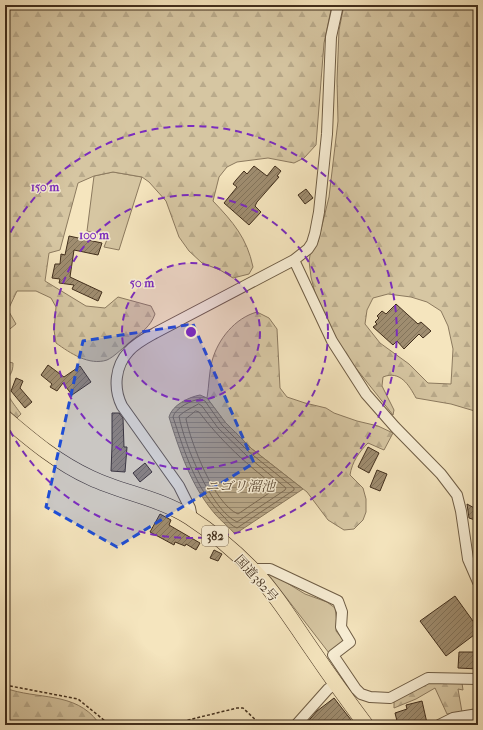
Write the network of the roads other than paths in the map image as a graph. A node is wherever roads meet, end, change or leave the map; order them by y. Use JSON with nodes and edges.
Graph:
{"nodes":[{"id":1,"x":338,"y":5,"type":"edge"},
{"id":2,"x":294,"y":260,"type":"junction"},
{"id":3,"x":5,"y":418,"type":"edge"},
{"id":4,"x":189,"y":517,"type":"junction"},
{"id":5,"x":254,"y":571,"type":"junction"},
{"id":6,"x":478,"y":582,"type":"edge"},
{"id":7,"x":478,"y":679,"type":"edge"},
{"id":8,"x":336,"y":684,"type":"junction"},
{"id":9,"x":478,"y":714,"type":"edge"},
{"id":10,"x":296,"y":725,"type":"edge"},
{"id":11,"x":366,"y":725,"type":"edge"},
{"id":12,"x":439,"y":725,"type":"edge"}],
"edges":[{"from":1,"to":2,"type":"street"},
{"from":2,"to":4,"type":"street"},
{"from":2,"to":6,"type":"street"},
{"from":3,"to":4,"type":"highway","name":"国道382号","number":"382"},
{"from":4,"to":5,"type":"highway","name":"国道382号","number":"382"},
{"from":5,"to":7,"type":"street"},
{"from":5,"to":8,"type":"highway","name":"国道382号","number":"382"},
{"from":8,"to":10,"type":"street"},
{"from":8,"to":11,"type":"highway","name":"国道382号","number":"382"},
{"from":9,"to":12,"type":"street"}]}
